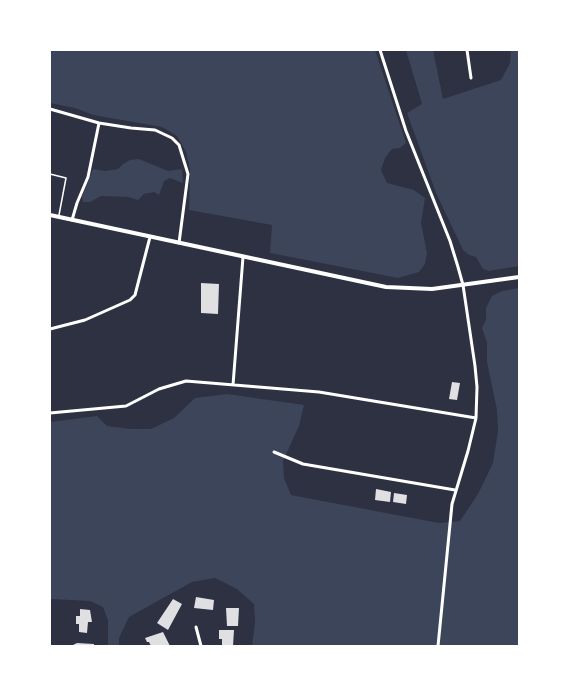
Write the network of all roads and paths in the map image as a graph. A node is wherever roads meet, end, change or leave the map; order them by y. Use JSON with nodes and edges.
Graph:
{"nodes":[{"id":1,"x":380,"y":50,"type":"edge"},
{"id":2,"x":467,"y":50,"type":"edge"},
{"id":3,"x":471,"y":78,"type":"dead end"},
{"id":4,"x":50,"y":109,"type":"edge"},
{"id":5,"x":100,"y":123,"type":"junction"},
{"id":6,"x":50,"y":174,"type":"edge"},
{"id":7,"x":50,"y":215,"type":"edge"},
{"id":8,"x":58,"y":217,"type":"junction"},
{"id":9,"x":72,"y":220,"type":"junction"},
{"id":10,"x":150,"y":237,"type":"junction"},
{"id":11,"x":179,"y":243,"type":"junction"},
{"id":12,"x":243,"y":257,"type":"junction"},
{"id":13,"x":519,"y":277,"type":"edge"},
{"id":14,"x":463,"y":285,"type":"junction"},
{"id":15,"x":50,"y":329,"type":"edge"},
{"id":16,"x":233,"y":385,"type":"junction"},
{"id":17,"x":50,"y":412,"type":"edge"},
{"id":18,"x":476,"y":418,"type":"junction"},
{"id":19,"x":274,"y":452,"type":"dead end"},
{"id":20,"x":455,"y":490,"type":"junction"},
{"id":21,"x":196,"y":627,"type":"dead end"},
{"id":22,"x":201,"y":646,"type":"edge"},
{"id":23,"x":438,"y":646,"type":"edge"}],
"edges":[{"from":1,"to":14,"type":"street"},
{"from":2,"to":3,"type":"street"},
{"from":4,"to":5,"type":"street"},
{"from":5,"to":9,"type":"street"},
{"from":5,"to":11,"type":"street"},
{"from":6,"to":8,"type":"lane"},
{"from":7,"to":8,"type":"street"},
{"from":8,"to":9,"type":"street"},
{"from":9,"to":10,"type":"street"},
{"from":10,"to":11,"type":"street"},
{"from":10,"to":15,"type":"street"},
{"from":11,"to":12,"type":"street"},
{"from":12,"to":14,"type":"street"},
{"from":12,"to":16,"type":"street"},
{"from":13,"to":14,"type":"street"},
{"from":14,"to":18,"type":"street"},
{"from":16,"to":17,"type":"street"},
{"from":16,"to":18,"type":"street"},
{"from":18,"to":20,"type":"street"},
{"from":19,"to":20,"type":"street"},
{"from":20,"to":23,"type":"street"},
{"from":21,"to":22,"type":"street"}]}
